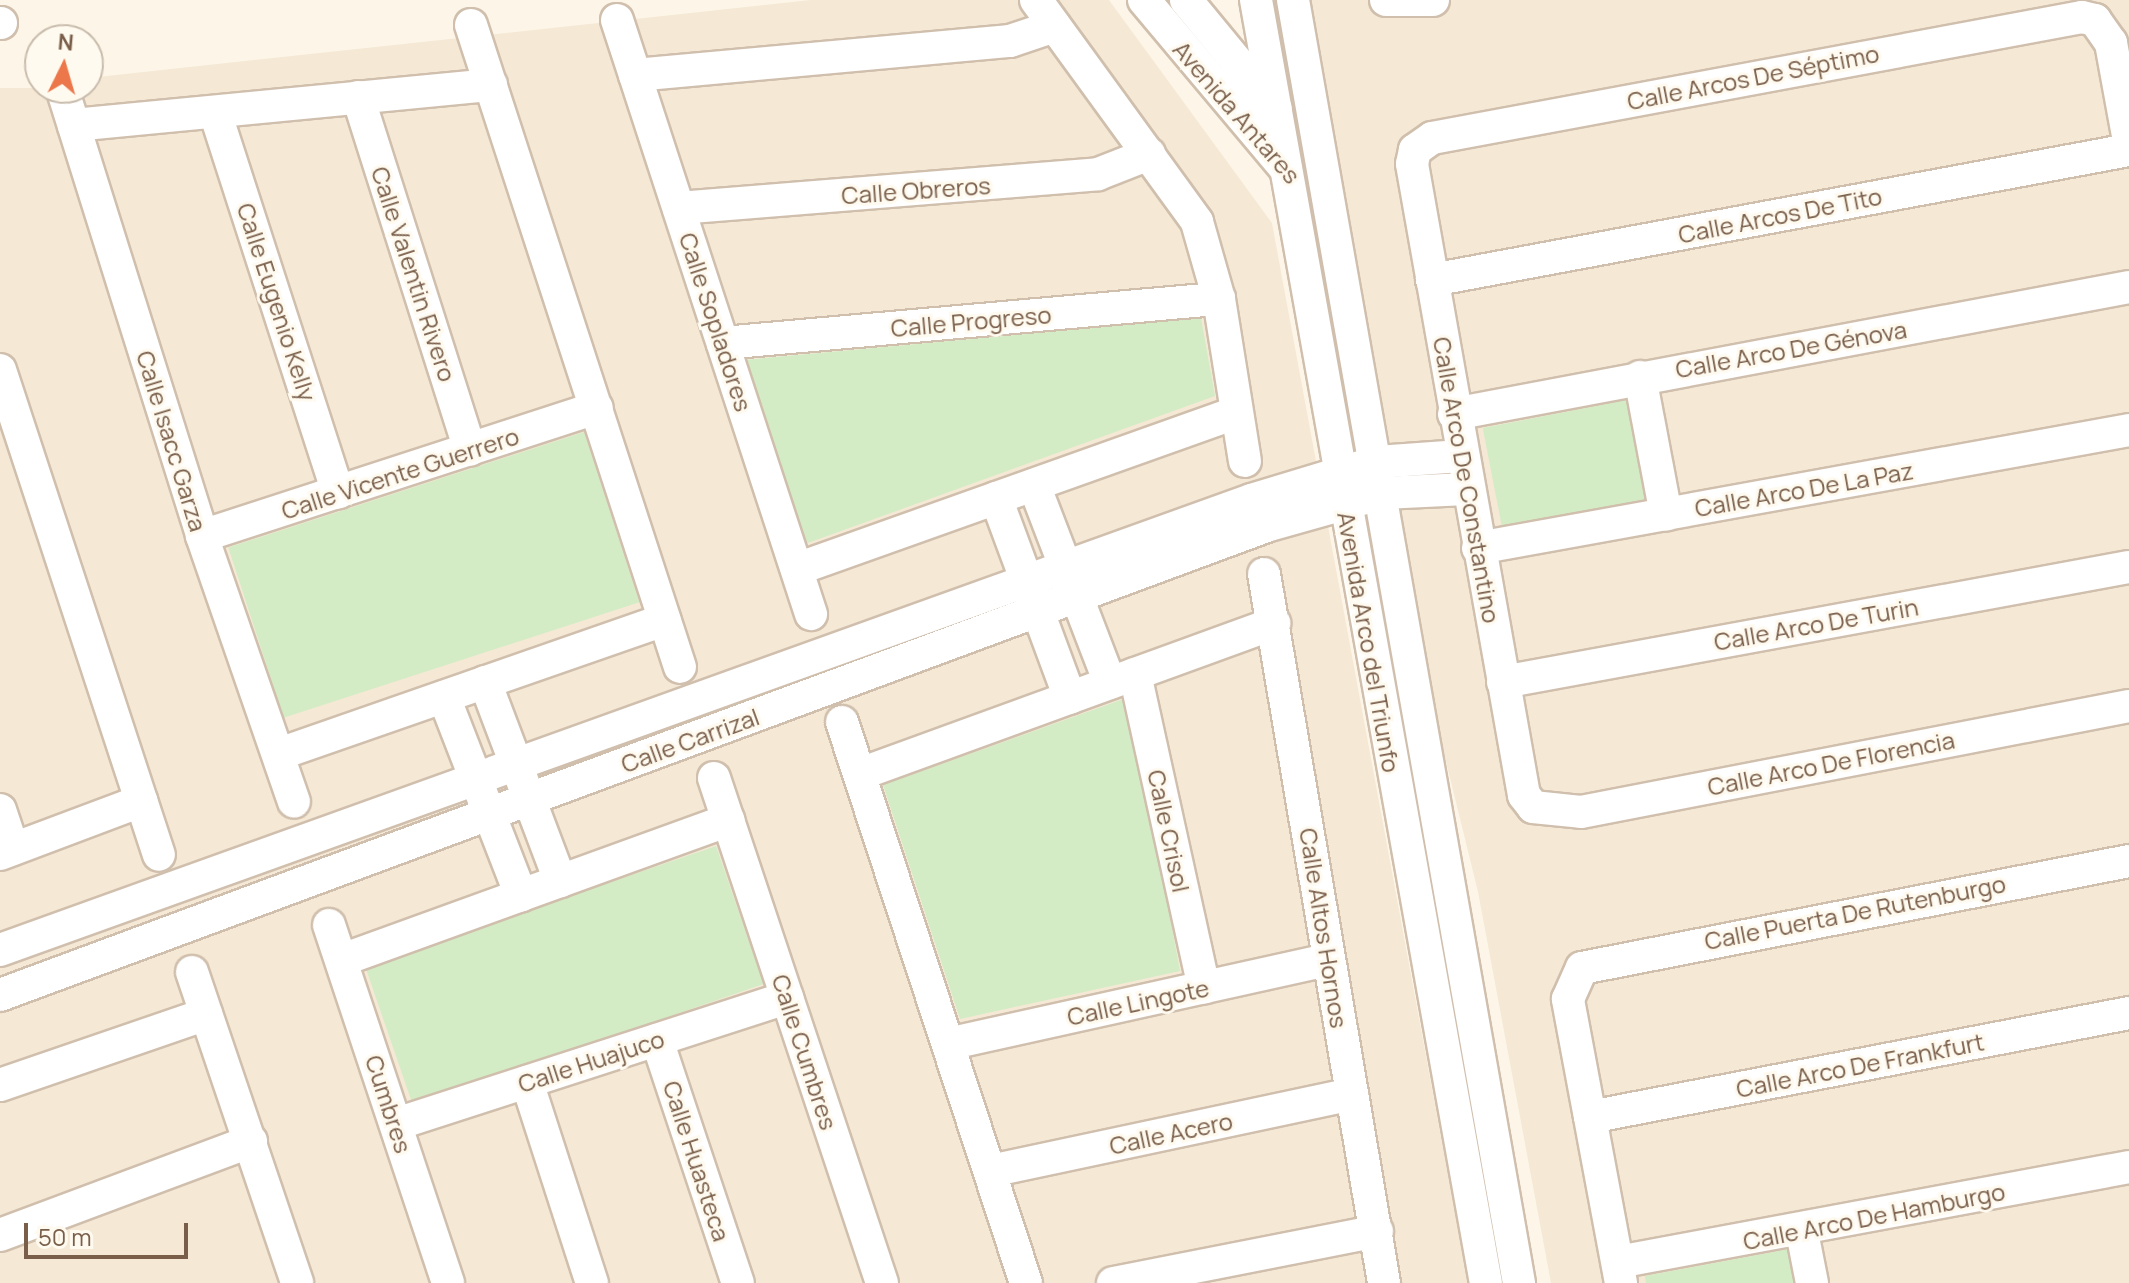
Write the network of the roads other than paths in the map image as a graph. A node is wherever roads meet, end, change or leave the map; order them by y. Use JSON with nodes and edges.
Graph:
{"nodes":[{"id":1,"x":1036,"y":0,"type":"edge"},
{"id":2,"x":1144,"y":0,"type":"edge"},
{"id":3,"x":1186,"y":0,"type":"edge"},
{"id":4,"x":1256,"y":0,"type":"edge"},
{"id":5,"x":1293,"y":0,"type":"edge"},
{"id":6,"x":1386,"y":0,"type":"edge"},
{"id":7,"x":1433,"y":0,"type":"edge"},
{"id":8,"x":617,"y":20,"type":"dead end"},
{"id":9,"x":471,"y":25,"type":"dead end"},
{"id":10,"x":1055,"y":26,"type":"junction"},
{"id":11,"x":635,"y":75,"type":"junction"},
{"id":12,"x":491,"y":85,"type":"junction"},
{"id":13,"x":358,"y":97,"type":"junction"},
{"id":14,"x":67,"y":104,"type":"edge"},
{"id":15,"x":1276,"y":109,"type":"junction"},
{"id":16,"x":215,"y":112,"type":"junction"},
{"id":17,"x":74,"y":125,"type":"junction"},
{"id":18,"x":2129,"y":141,"type":"edge"},
{"id":19,"x":1415,"y":150,"type":"joint"},
{"id":20,"x":2129,"y":150,"type":"edge"},
{"id":21,"x":1149,"y":154,"type":"junction"},
{"id":22,"x":1321,"y":159,"type":"junction"},
{"id":23,"x":1286,"y":170,"type":"junction"},
{"id":24,"x":679,"y":208,"type":"junction"},
{"id":25,"x":1333,"y":221,"type":"junction"},
{"id":26,"x":1432,"y":280,"type":"junction"},
{"id":27,"x":2129,"y":287,"type":"edge"},
{"id":28,"x":1219,"y":299,"type":"junction"},
{"id":29,"x":723,"y":343,"type":"junction"},
{"id":30,"x":0,"y":370,"type":"edge"},
{"id":31,"x":1640,"y":377,"type":"junction"},
{"id":32,"x":597,"y":408,"type":"junction"},
{"id":33,"x":1235,"y":413,"type":"junction"},
{"id":34,"x":1454,"y":414,"type":"junction"},
{"id":35,"x":2129,"y":430,"type":"edge"},
{"id":36,"x":470,"y":450,"type":"junction"},
{"id":37,"x":1461,"y":456,"type":"junction"},
{"id":38,"x":1245,"y":461,"type":"dead end"},
{"id":39,"x":1377,"y":462,"type":"junction"},
{"id":40,"x":1034,"y":485,"type":"junction"},
{"id":41,"x":1341,"y":488,"type":"junction"},
{"id":42,"x":1466,"y":489,"type":"junction"},
{"id":43,"x":338,"y":493,"type":"junction"},
{"id":44,"x":1383,"y":493,"type":"junction"},
{"id":45,"x":996,"y":498,"type":"junction"},
{"id":46,"x":1666,"y":515,"type":"junction"},
{"id":47,"x":202,"y":536,"type":"junction"},
{"id":48,"x":1478,"y":548,"type":"junction"},
{"id":49,"x":1066,"y":567,"type":"junction"},
{"id":50,"x":2129,"y":567,"type":"edge"},
{"id":51,"x":797,"y":569,"type":"junction"},
{"id":52,"x":1264,"y":574,"type":"dead end"},
{"id":53,"x":1027,"y":581,"type":"junction"},
{"id":54,"x":1079,"y":601,"type":"junction"},
{"id":55,"x":811,"y":614,"type":"dead end"},
{"id":56,"x":1039,"y":615,"type":"junction"},
{"id":57,"x":664,"y":620,"type":"junction"},
{"id":58,"x":1274,"y":623,"type":"junction"},
{"id":59,"x":680,"y":667,"type":"dead end"},
{"id":60,"x":1122,"y":678,"type":"junction"},
{"id":61,"x":485,"y":682,"type":"junction"},
{"id":62,"x":1503,"y":682,"type":"junction"},
{"id":63,"x":444,"y":697,"type":"junction"},
{"id":64,"x":1070,"y":698,"type":"junction"},
{"id":65,"x":2129,"y":706,"type":"edge"},
{"id":66,"x":842,"y":722,"type":"dead end"},
{"id":67,"x":279,"y":754,"type":"junction"},
{"id":68,"x":517,"y":766,"type":"junction"},
{"id":69,"x":860,"y":774,"type":"junction"},
{"id":70,"x":714,"y":778,"type":"dead end"},
{"id":71,"x":476,"y":780,"type":"junction"},
{"id":72,"x":529,"y":798,"type":"junction"},
{"id":73,"x":141,"y":801,"type":"junction"},
{"id":74,"x":294,"y":801,"type":"dead end"},
{"id":75,"x":1533,"y":807,"type":"joint"},
{"id":76,"x":0,"y":810,"type":"edge"},
{"id":77,"x":489,"y":813,"type":"junction"},
{"id":78,"x":728,"y":820,"type":"junction"},
{"id":79,"x":6,"y":852,"type":"edge"},
{"id":80,"x":159,"y":855,"type":"dead end"},
{"id":81,"x":2129,"y":861,"type":"edge"},
{"id":82,"x":560,"y":881,"type":"junction"},
{"id":83,"x":521,"y":896,"type":"junction"},
{"id":84,"x":329,"y":925,"type":"dead end"},
{"id":85,"x":0,"y":950,"type":"edge"},
{"id":86,"x":342,"y":960,"type":"junction"},
{"id":87,"x":1328,"y":960,"type":"junction"},
{"id":88,"x":192,"y":972,"type":"dead end"},
{"id":89,"x":1204,"y":987,"type":"junction"},
{"id":90,"x":0,"y":995,"type":"edge"},
{"id":91,"x":787,"y":998,"type":"junction"},
{"id":92,"x":2129,"y":1013,"type":"edge"},
{"id":93,"x":206,"y":1014,"type":"junction"},
{"id":94,"x":657,"y":1040,"type":"junction"},
{"id":95,"x":948,"y":1044,"type":"junction"},
{"id":96,"x":527,"y":1082,"type":"junction"},
{"id":97,"x":0,"y":1085,"type":"edge"},
{"id":98,"x":1352,"y":1094,"type":"junction"},
{"id":99,"x":1590,"y":1117,"type":"junction"},
{"id":100,"x":396,"y":1124,"type":"junction"},
{"id":101,"x":251,"y":1141,"type":"junction"},
{"id":102,"x":2129,"y":1167,"type":"edge"},
{"id":103,"x":990,"y":1171,"type":"junction"},
{"id":104,"x":1377,"y":1231,"type":"junction"},
{"id":105,"x":1802,"y":1232,"type":"junction"},
{"id":106,"x":0,"y":1235,"type":"edge"},
{"id":107,"x":1620,"y":1272,"type":"edge"},
{"id":108,"x":286,"y":1280,"type":"edge"},
{"id":109,"x":448,"y":1283,"type":"edge"},
{"id":110,"x":592,"y":1283,"type":"edge"},
{"id":111,"x":738,"y":1283,"type":"edge"},
{"id":112,"x":882,"y":1283,"type":"edge"},
{"id":113,"x":1026,"y":1283,"type":"edge"},
{"id":114,"x":1113,"y":1283,"type":"edge"},
{"id":115,"x":1384,"y":1283,"type":"edge"},
{"id":116,"x":1486,"y":1283,"type":"edge"},
{"id":117,"x":1519,"y":1283,"type":"edge"},
{"id":118,"x":1812,"y":1283,"type":"edge"}],
"edges":[{"from":1,"to":10,"type":"street"},
{"from":2,"to":23,"type":"street","name":"Avenida Antares"},
{"from":3,"to":15,"type":"street","name":"Avenida Antares"},
{"from":4,"to":15,"type":"street","name":"Avenida Arco del Triunfo"},
{"from":5,"to":22,"type":"street","name":"Avenida Arco del Triunfo"},
{"from":6,"to":7,"type":"street"},
{"from":8,"to":11,"type":"street","name":"Calle Sopladores"},
{"from":9,"to":12,"type":"street"},
{"from":10,"to":11,"type":"street"},
{"from":10,"to":21,"type":"street"},
{"from":11,"to":24,"type":"street","name":"Calle Sopladores"},
{"from":12,"to":13,"type":"street"},
{"from":12,"to":32,"type":"street"},
{"from":13,"to":16,"type":"street"},
{"from":13,"to":36,"type":"street","name":"Calle Valentin Rivero"},
{"from":14,"to":17,"type":"street","name":"Calle Isacc Garza"},
{"from":15,"to":22,"type":"street","name":"Avenida Antares"},
{"from":15,"to":23,"type":"street","name":"Avenida Arco del Triunfo"},
{"from":16,"to":17,"type":"street"},
{"from":16,"to":43,"type":"street","name":"Calle Eugenio Kelly"},
{"from":17,"to":47,"type":"street","name":"Calle Isacc Garza"},
{"from":18,"to":19,"type":"street","name":"Calle Arcos De Séptimo"},
{"from":19,"to":26,"type":"street","name":"Calle Arco De Constantino"},
{"from":20,"to":26,"type":"street","name":"Calle Arcos De Tito"},
{"from":21,"to":24,"type":"street","name":"Calle Obreros"},
{"from":21,"to":28,"type":"street"},
{"from":22,"to":25,"type":"street","name":"Avenida Arco del Triunfo"},
{"from":23,"to":25,"type":"street","name":"Avenida Antares"},
{"from":23,"to":41,"type":"street","name":"Avenida Arco del Triunfo"},
{"from":24,"to":29,"type":"street","name":"Calle Sopladores"},
{"from":25,"to":39,"type":"street","name":"Avenida Arco del Triunfo"},
{"from":26,"to":34,"type":"street","name":"Calle Arco De Constantino"},
{"from":27,"to":31,"type":"street","name":"Calle Arco De Génova"},
{"from":28,"to":29,"type":"street","name":"Calle Progreso"},
{"from":28,"to":33,"type":"street"},
{"from":29,"to":51,"type":"street","name":"Calle Sopladores"},
{"from":30,"to":73,"type":"street"},
{"from":31,"to":34,"type":"street","name":"Calle Arco De Génova"},
{"from":31,"to":46,"type":"street"},
{"from":32,"to":36,"type":"street","name":"Calle Vicente Guerrero"},
{"from":32,"to":57,"type":"street"},
{"from":33,"to":38,"type":"street"},
{"from":33,"to":40,"type":"street"},
{"from":34,"to":37,"type":"street","name":"Calle Arco De Constantino"},
{"from":35,"to":46,"type":"street","name":"Calle Arco De La Paz"},
{"from":36,"to":43,"type":"street","name":"Calle Vicente Guerrero"},
{"from":37,"to":39,"type":"street","name":"Calle Carrizal"},
{"from":37,"to":42,"type":"street","name":"Calle Arco De Constantino"},
{"from":39,"to":41,"type":"street","name":"Calle Carrizal"},
{"from":39,"to":44,"type":"street","name":"Avenida Arco del Triunfo"},
{"from":40,"to":45,"type":"street"},
{"from":40,"to":49,"type":"street","name":"Calle Crisol"},
{"from":41,"to":44,"type":"street","name":"Calle Carrizal"},
{"from":41,"to":49,"type":"street","name":"Calle Carrizal"},
{"from":41,"to":54,"type":"street","name":"Calle Carrizal"},
{"from":41,"to":116,"type":"street","name":"Avenida Arco del Triunfo"},
{"from":42,"to":44,"type":"street","name":"Calle Carrizal"},
{"from":42,"to":48,"type":"street","name":"Calle Arco De Constantino"},
{"from":43,"to":47,"type":"street","name":"Calle Vicente Guerrero"},
{"from":44,"to":117,"type":"street","name":"Avenida Arco del Triunfo"},
{"from":45,"to":51,"type":"street"},
{"from":45,"to":53,"type":"street"},
{"from":46,"to":48,"type":"street","name":"Calle Arco De La Paz"},
{"from":47,"to":67,"type":"street","name":"Calle Isacc Garza"},
{"from":48,"to":62,"type":"street","name":"Calle Arco De Constantino"},
{"from":49,"to":53,"type":"street","name":"Calle Carrizal"},
{"from":49,"to":54,"type":"street","name":"Calle Crisol"},
{"from":50,"to":62,"type":"street","name":"Calle Arco De Turin"},
{"from":51,"to":55,"type":"street","name":"Calle Sopladores"},
{"from":52,"to":58,"type":"street","name":"Calle Altos Hornos"},
{"from":53,"to":56,"type":"street"},
{"from":53,"to":68,"type":"street","name":"Calle Carrizal"},
{"from":54,"to":56,"type":"street","name":"Calle Carrizal"},
{"from":54,"to":60,"type":"street","name":"Calle Crisol"},
{"from":56,"to":64,"type":"street"},
{"from":56,"to":72,"type":"street","name":"Calle Carrizal"},
{"from":57,"to":59,"type":"street"},
{"from":57,"to":61,"type":"street"},
{"from":58,"to":60,"type":"street"},
{"from":58,"to":87,"type":"street","name":"Calle Altos Hornos"},
{"from":60,"to":64,"type":"street"},
{"from":60,"to":89,"type":"street","name":"Calle Crisol"},
{"from":61,"to":63,"type":"street"},
{"from":61,"to":68,"type":"street"},
{"from":62,"to":75,"type":"street","name":"Calle Arco De Constantino"},
{"from":63,"to":67,"type":"street"},
{"from":63,"to":71,"type":"street"},
{"from":64,"to":69,"type":"street"},
{"from":65,"to":75,"type":"street","name":"Calle Arco De Florencia"},
{"from":66,"to":69,"type":"street"},
{"from":67,"to":74,"type":"street","name":"Calle Isacc Garza"},
{"from":68,"to":71,"type":"street","name":"Calle Carrizal"},
{"from":68,"to":72,"type":"street"},
{"from":69,"to":95,"type":"street"},
{"from":70,"to":78,"type":"street","name":"Calle Cumbres"},
{"from":71,"to":77,"type":"street"},
{"from":71,"to":85,"type":"street","name":"Calle Carrizal"},
{"from":72,"to":77,"type":"street","name":"Calle Carrizal"},
{"from":72,"to":82,"type":"street"},
{"from":73,"to":79,"type":"street"},
{"from":73,"to":80,"type":"street"},
{"from":76,"to":79,"type":"street"},
{"from":77,"to":83,"type":"street"},
{"from":77,"to":90,"type":"street","name":"Calle Carrizal"},
{"from":78,"to":82,"type":"street"},
{"from":78,"to":91,"type":"street","name":"Calle Cumbres"},
{"from":81,"to":99,"type":"street","name":"Calle Puerta De Rutenburgo"},
{"from":82,"to":83,"type":"street"},
{"from":83,"to":86,"type":"street"},
{"from":84,"to":86,"type":"street","name":"Cumbres"},
{"from":86,"to":100,"type":"street","name":"Cumbres"},
{"from":87,"to":89,"type":"street","name":"Calle Lingote"},
{"from":87,"to":98,"type":"street","name":"Calle Altos Hornos"},
{"from":88,"to":93,"type":"street"},
{"from":89,"to":95,"type":"street","name":"Calle Lingote"},
{"from":91,"to":94,"type":"street","name":"Calle Huajuco"},
{"from":91,"to":112,"type":"street","name":"Calle Cumbres"},
{"from":92,"to":99,"type":"street","name":"Calle Arco De Frankfurt"},
{"from":93,"to":97,"type":"street"},
{"from":93,"to":101,"type":"street"},
{"from":94,"to":96,"type":"street","name":"Calle Huajuco"},
{"from":94,"to":111,"type":"street","name":"Calle Huasteca"},
{"from":95,"to":103,"type":"street"},
{"from":96,"to":100,"type":"street","name":"Calle Huajuco"},
{"from":96,"to":110,"type":"street"},
{"from":98,"to":103,"type":"street","name":"Calle Acero"},
{"from":98,"to":104,"type":"street","name":"Calle Altos Hornos"},
{"from":99,"to":107,"type":"street"},
{"from":100,"to":109,"type":"street","name":"Cumbres"},
{"from":101,"to":106,"type":"street"},
{"from":101,"to":108,"type":"street"},
{"from":102,"to":105,"type":"street","name":"Calle Arco De Hamburgo"},
{"from":103,"to":113,"type":"street"},
{"from":104,"to":114,"type":"street"},
{"from":104,"to":115,"type":"street","name":"Calle Altos Hornos"},
{"from":105,"to":107,"type":"street","name":"Calle Arco De Hamburgo"},
{"from":105,"to":118,"type":"street"}]}
